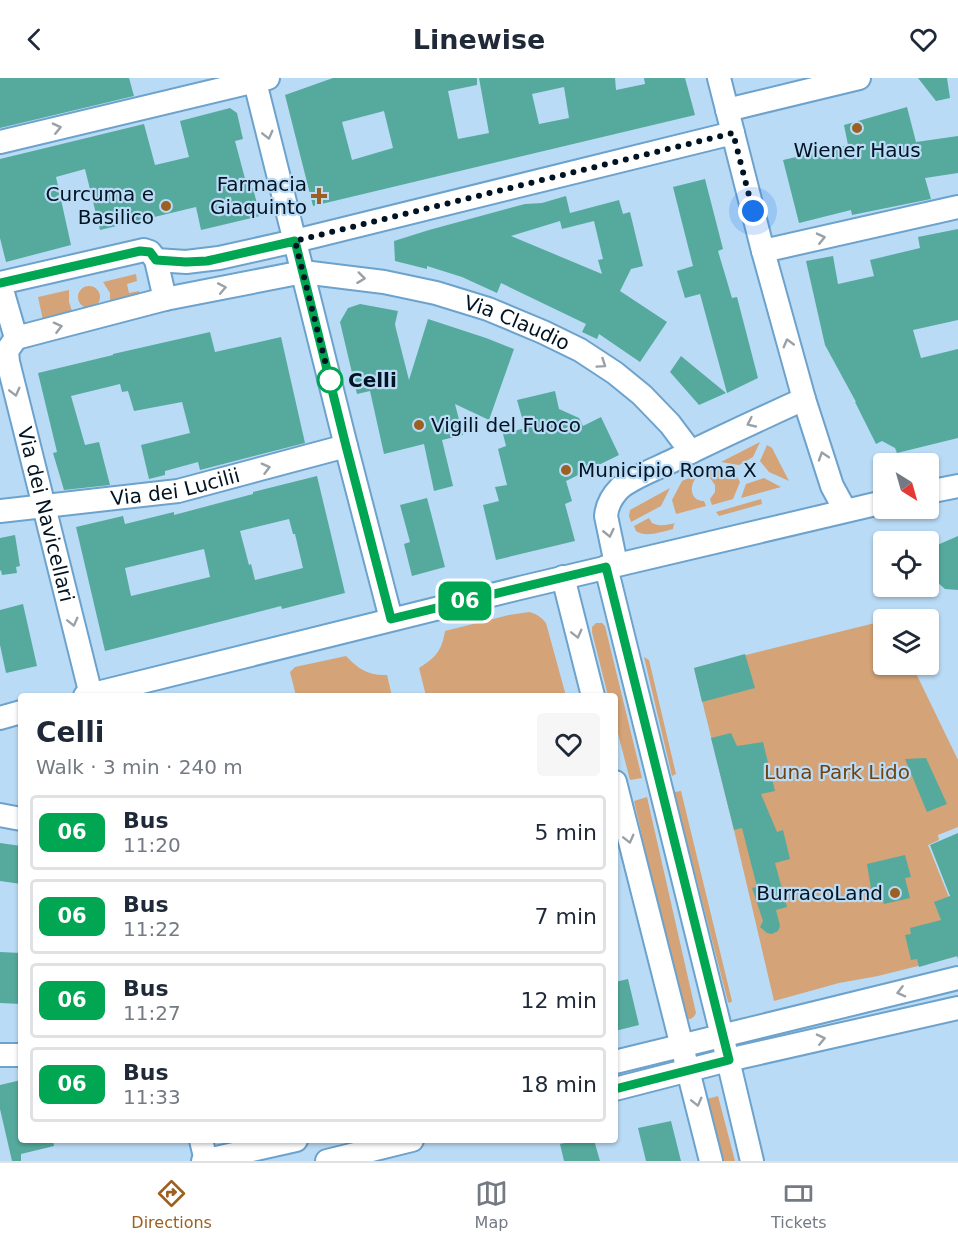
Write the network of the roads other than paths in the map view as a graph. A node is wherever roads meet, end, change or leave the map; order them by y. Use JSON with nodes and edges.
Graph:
{"nodes":[{"id":1,"x":719,"y":78,"type":"edge"},
{"id":2,"x":859,"y":78,"type":"edge"},
{"id":3,"x":259,"y":79,"type":"edge"},
{"id":4,"x":792,"y":86,"type":"edge"},
{"id":5,"x":728,"y":110,"type":"junction"},
{"id":6,"x":733,"y":133,"type":"junction"},
{"id":7,"x":0,"y":142,"type":"edge"},
{"id":8,"x":958,"y":207,"type":"edge"},
{"id":9,"x":295,"y":241,"type":"junction"},
{"id":10,"x":764,"y":251,"type":"junction"},
{"id":11,"x":156,"y":260,"type":"junction"},
{"id":12,"x":303,"y":272,"type":"junction"},
{"id":13,"x":0,"y":283,"type":"edge"},
{"id":14,"x":165,"y":299,"type":"junction"},
{"id":15,"x":16,"y":338,"type":"junction"},
{"id":16,"x":804,"y":399,"type":"junction"},
{"id":17,"x":346,"y":446,"type":"junction"},
{"id":18,"x":691,"y":452,"type":"junction"},
{"id":19,"x":958,"y":486,"type":"edge"},
{"id":20,"x":939,"y":490,"type":"edge"},
{"id":21,"x":873,"y":504,"type":"edge"},
{"id":22,"x":44,"y":506,"type":"junction"},
{"id":23,"x":845,"y":510,"type":"junction"},
{"id":24,"x":0,"y":511,"type":"edge"},
{"id":25,"x":611,"y":565,"type":"junction"},
{"id":26,"x":563,"y":577,"type":"junction"},
{"id":27,"x":391,"y":619,"type":"junction"},
{"id":28,"x":88,"y":693,"type":"edge"},
{"id":29,"x":96,"y":693,"type":"edge"},
{"id":30,"x":592,"y":693,"type":"edge"},
{"id":31,"x":18,"y":713,"type":"edge"},
{"id":32,"x":0,"y":717,"type":"edge"},
{"id":33,"x":618,"y":794,"type":"edge"},
{"id":34,"x":0,"y":815,"type":"edge"},
{"id":35,"x":18,"y":818,"type":"edge"},
{"id":36,"x":958,"y":978,"type":"edge"},
{"id":37,"x":958,"y":1008,"type":"edge"},
{"id":38,"x":722,"y":1036,"type":"junction"},
{"id":39,"x":682,"y":1046,"type":"junction"},
{"id":40,"x":0,"y":1054,"type":"edge"},
{"id":41,"x":18,"y":1055,"type":"edge"},
{"id":42,"x":729,"y":1060,"type":"junction"},
{"id":43,"x":618,"y":1061,"type":"edge"},
{"id":44,"x":689,"y":1070,"type":"junction"},
{"id":45,"x":618,"y":1088,"type":"edge"},
{"id":46,"x":202,"y":1143,"type":"edge"},
{"id":47,"x":283,"y":1143,"type":"edge"},
{"id":48,"x":397,"y":1143,"type":"edge"},
{"id":49,"x":336,"y":1155,"type":"edge"},
{"id":50,"x":205,"y":1161,"type":"edge"},
{"id":51,"x":711,"y":1161,"type":"edge"},
{"id":52,"x":752,"y":1161,"type":"edge"}],
"edges":[{"from":1,"to":5,"type":"street"},
{"from":2,"to":4,"type":"street"},
{"from":7,"to":3,"type":"street","one_way":true},
{"from":3,"to":9,"type":"street","one_way":true},
{"from":4,"to":5,"type":"street"},
{"from":5,"to":6,"type":"street"},
{"from":6,"to":9,"type":"street"},
{"from":6,"to":10,"type":"street"},
{"from":10,"to":8,"type":"street","one_way":true},
{"from":9,"to":11,"type":"street"},
{"from":9,"to":12,"type":"street"},
{"from":16,"to":10,"type":"street","one_way":true},
{"from":11,"to":13,"type":"street"},
{"from":11,"to":14,"type":"street"},
{"from":14,"to":12,"type":"street","name":"Via Claudio","one_way":true},
{"from":12,"to":17,"type":"street"},
{"from":12,"to":18,"type":"street","name":"Via Claudio","one_way":true},
{"from":13,"to":15,"type":"street"},
{"from":15,"to":14,"type":"street","name":"Via Claudio","one_way":true},
{"from":15,"to":22,"type":"street","name":"Via dei Navicellari","one_way":true},
{"from":16,"to":18,"type":"street","one_way":true},
{"from":23,"to":16,"type":"street","one_way":true},
{"from":22,"to":17,"type":"street","name":"Via dei Lucilii","one_way":true},
{"from":17,"to":27,"type":"street"},
{"from":18,"to":25,"type":"street","one_way":true},
{"from":19,"to":20,"type":"street"},
{"from":21,"to":23,"type":"street"},
{"from":22,"to":24,"type":"street","name":"Via dei Lucilii"},
{"from":22,"to":28,"type":"street","name":"Via dei Navicellari","one_way":true},
{"from":23,"to":25,"type":"street"},
{"from":25,"to":26,"type":"street"},
{"from":25,"to":38,"type":"street"},
{"from":26,"to":27,"type":"street"},
{"from":26,"to":30,"type":"street","one_way":true},
{"from":27,"to":29,"type":"street"},
{"from":31,"to":32,"type":"street"},
{"from":33,"to":39,"type":"street","one_way":true},
{"from":34,"to":35,"type":"street"},
{"from":36,"to":38,"type":"street","one_way":true},
{"from":42,"to":37,"type":"street","one_way":true},
{"from":38,"to":39,"type":"street"},
{"from":38,"to":42,"type":"street"},
{"from":39,"to":43,"type":"street"},
{"from":39,"to":44,"type":"street"},
{"from":40,"to":41,"type":"street"},
{"from":42,"to":44,"type":"street"},
{"from":42,"to":52,"type":"street"},
{"from":44,"to":45,"type":"street"},
{"from":44,"to":51,"type":"street","one_way":true},
{"from":46,"to":50,"type":"street"},
{"from":47,"to":50,"type":"street"},
{"from":48,"to":49,"type":"street"}]}
